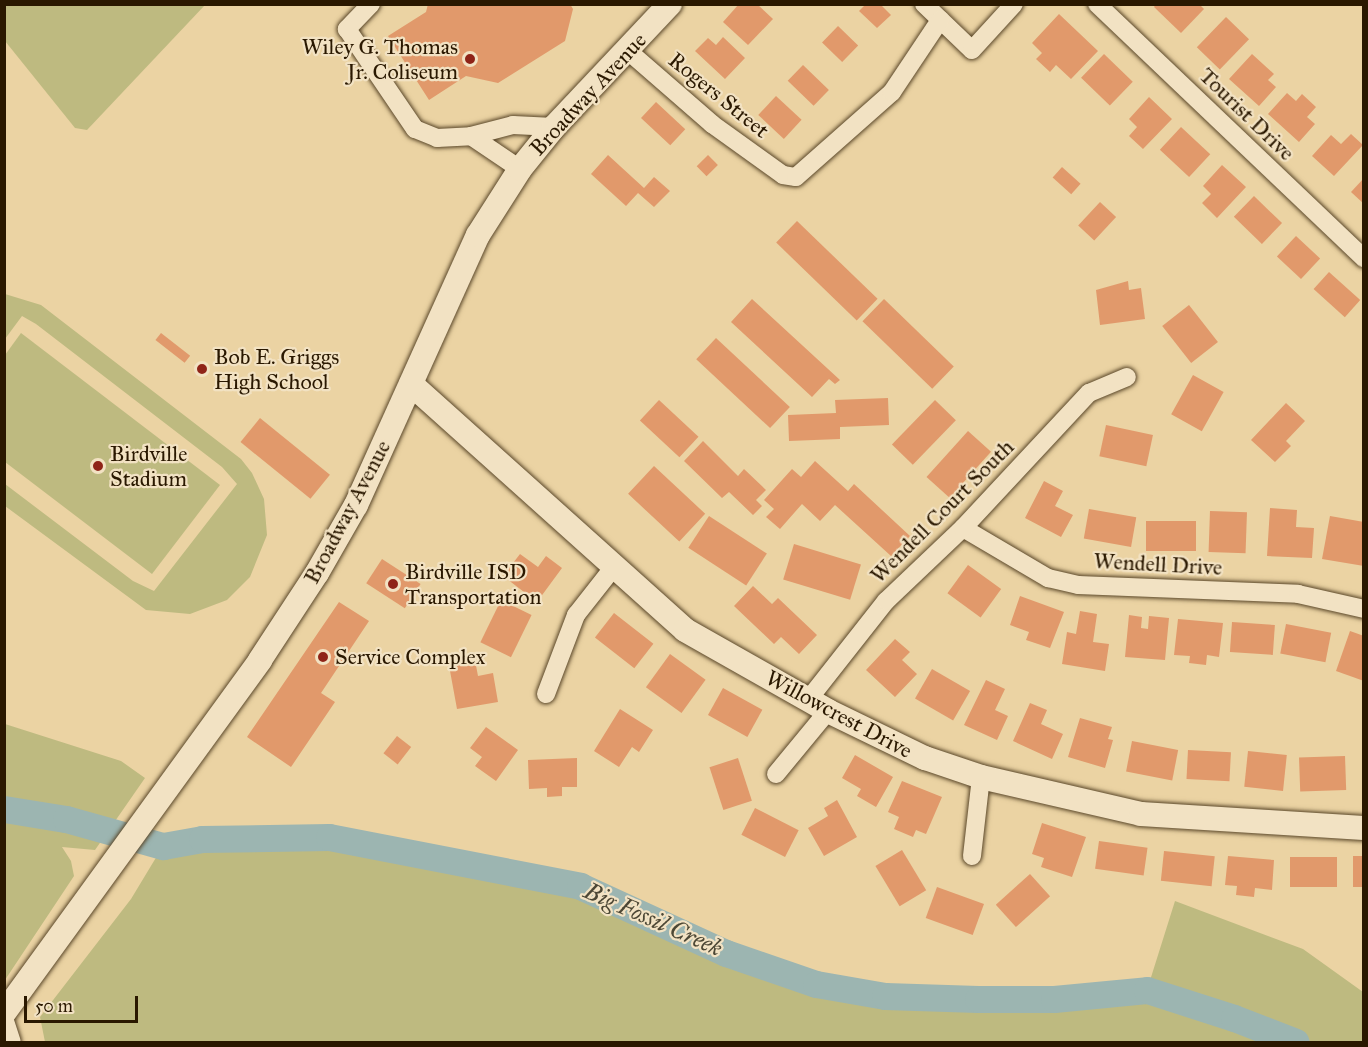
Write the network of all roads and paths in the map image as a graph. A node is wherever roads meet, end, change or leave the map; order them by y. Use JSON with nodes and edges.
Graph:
{"nodes":[{"id":1,"x":371,"y":4,"type":"edge"},
{"id":2,"x":670,"y":4,"type":"edge"},
{"id":3,"x":924,"y":4,"type":"edge"},
{"id":4,"x":1014,"y":4,"type":"edge"},
{"id":5,"x":1097,"y":4,"type":"edge"},
{"id":6,"x":940,"y":20,"type":"junction"},
{"id":7,"x":627,"y":50,"type":"junction"},
{"id":8,"x":554,"y":126,"type":"junction"},
{"id":9,"x":471,"y":136,"type":"junction"},
{"id":10,"x":520,"y":169,"type":"junction"},
{"id":11,"x":1364,"y":258,"type":"edge"},
{"id":12,"x":1127,"y":377,"type":"dead end"},
{"id":13,"x":411,"y":384,"type":"junction"},
{"id":14,"x":963,"y":528,"type":"junction"},
{"id":15,"x":613,"y":568,"type":"junction"},
{"id":16,"x":1364,"y":609,"type":"edge"},
{"id":17,"x":546,"y":694,"type":"dead end"},
{"id":18,"x":818,"y":705,"type":"junction"},
{"id":19,"x":776,"y":774,"type":"dead end"},
{"id":20,"x":981,"y":777,"type":"junction"},
{"id":21,"x":1364,"y":828,"type":"edge"},
{"id":22,"x":972,"y":856,"type":"dead end"},
{"id":23,"x":4,"y":1012,"type":"edge"},
{"id":24,"x":4,"y":1018,"type":"edge"},
{"id":25,"x":12,"y":1042,"type":"edge"}],
"edges":[{"from":1,"to":9,"type":"street"},
{"from":2,"to":7,"type":"main road","name":"Broadway Avenue"},
{"from":3,"to":6,"type":"street"},
{"from":4,"to":6,"type":"street"},
{"from":5,"to":11,"type":"street","name":"Tourist Drive"},
{"from":6,"to":7,"type":"street","name":"Rogers Street"},
{"from":7,"to":8,"type":"main road","name":"Broadway Avenue"},
{"from":8,"to":9,"type":"street"},
{"from":8,"to":10,"type":"main road","name":"Broadway Avenue"},
{"from":9,"to":10,"type":"street"},
{"from":10,"to":13,"type":"main road","name":"Broadway Avenue"},
{"from":12,"to":14,"type":"street","name":"Wendell Court South"},
{"from":13,"to":15,"type":"main road","name":"Willowcrest Drive"},
{"from":13,"to":23,"type":"main road","name":"Broadway Avenue"},
{"from":14,"to":16,"type":"street","name":"Wendell Drive"},
{"from":14,"to":18,"type":"street","name":"Wendell Court South"},
{"from":15,"to":17,"type":"street"},
{"from":15,"to":18,"type":"main road","name":"Willowcrest Drive"},
{"from":18,"to":19,"type":"street","name":"Wendell Court South"},
{"from":18,"to":20,"type":"main road","name":"Willowcrest Drive"},
{"from":20,"to":21,"type":"main road","name":"Willowcrest Drive"},
{"from":20,"to":22,"type":"street"},
{"from":24,"to":25,"type":"street"}]}
